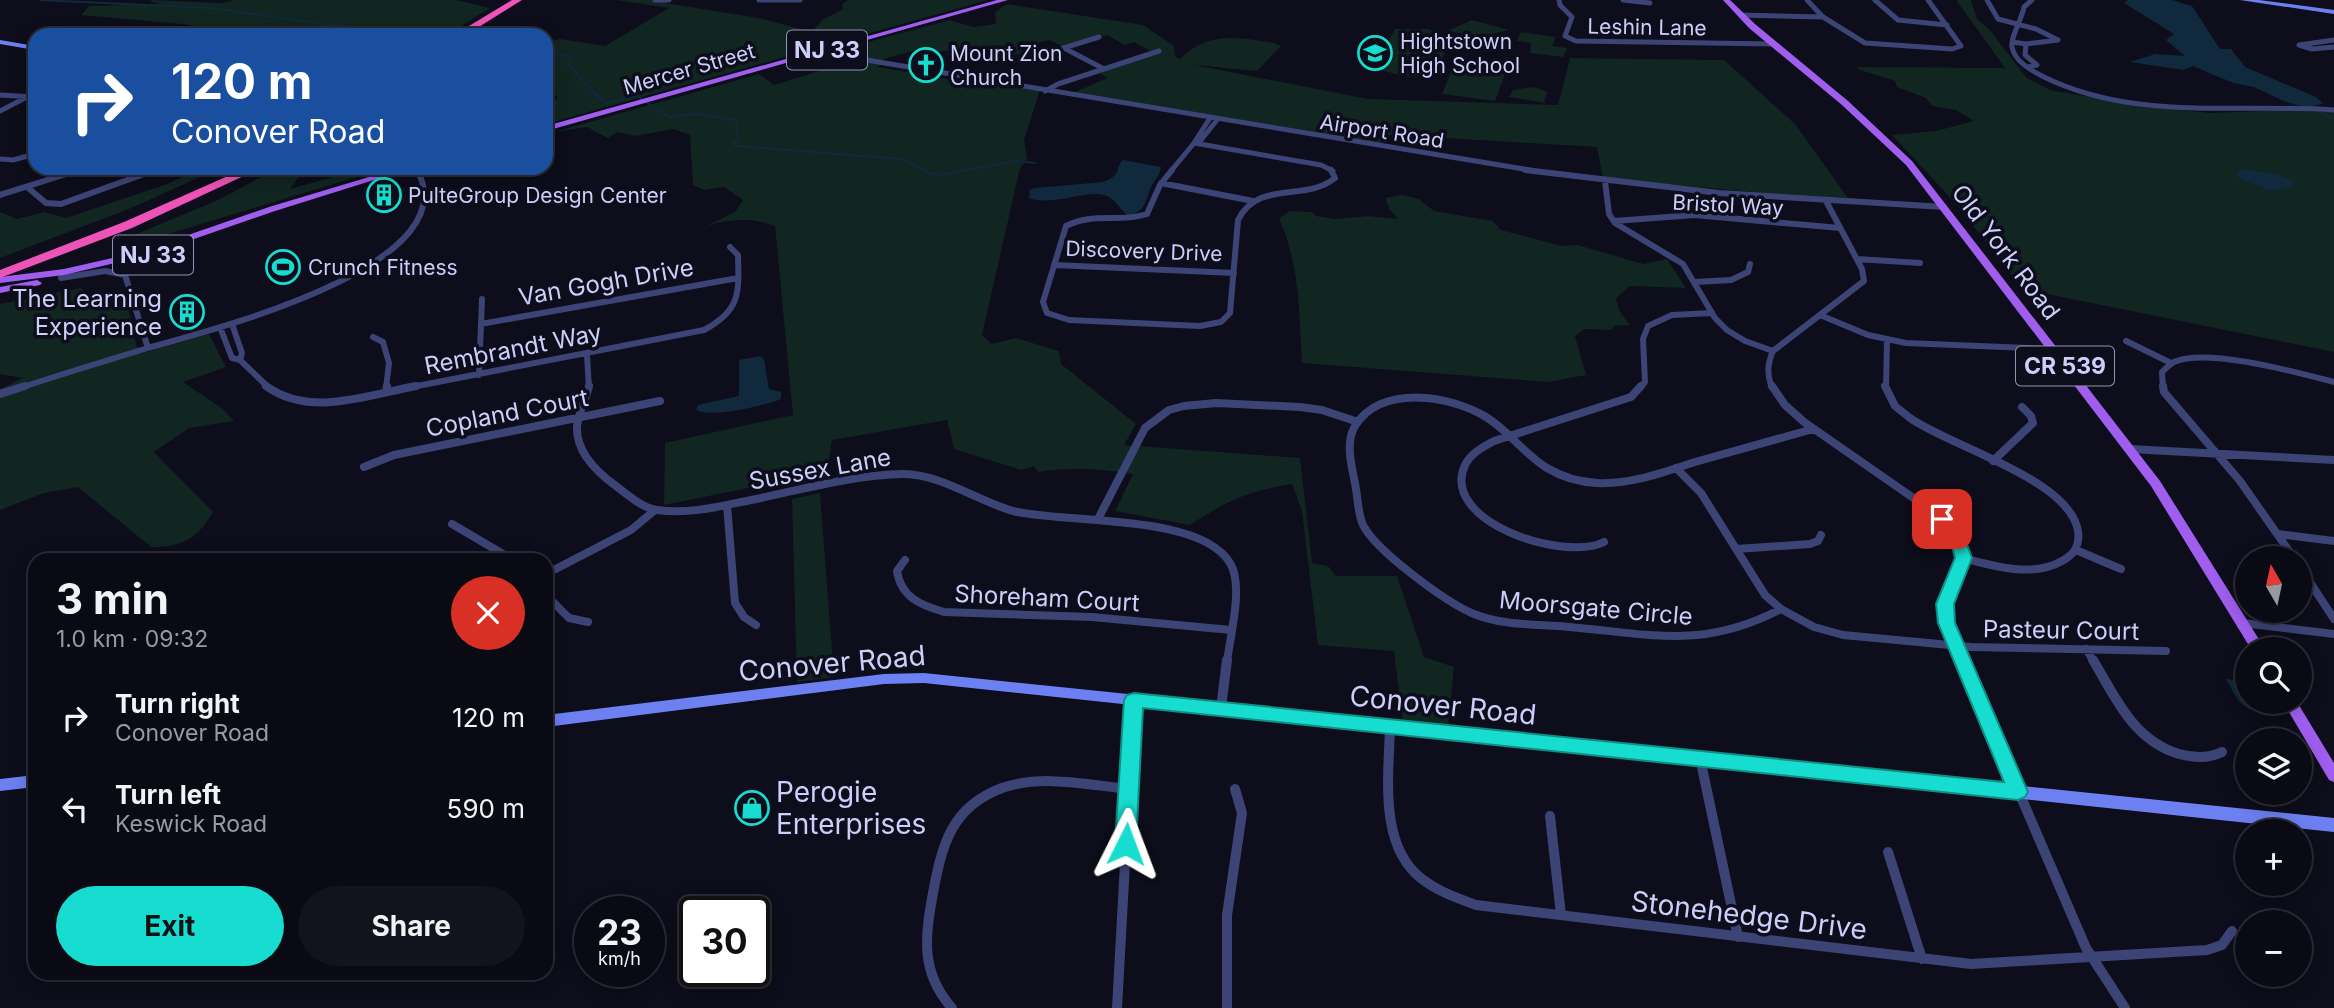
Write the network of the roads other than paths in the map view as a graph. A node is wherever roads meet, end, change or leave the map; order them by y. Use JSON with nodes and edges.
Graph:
{"nodes":[{"id":1,"x":518,"y":0,"type":"edge"},
{"id":2,"x":529,"y":0,"type":"edge"},
{"id":3,"x":655,"y":0,"type":"edge"},
{"id":4,"x":669,"y":0,"type":"edge"},
{"id":5,"x":759,"y":0,"type":"edge"},
{"id":6,"x":800,"y":0,"type":"edge"},
{"id":7,"x":1005,"y":0,"type":"edge"},
{"id":8,"x":1559,"y":0,"type":"edge"},
{"id":9,"x":1623,"y":0,"type":"edge"},
{"id":10,"x":1726,"y":0,"type":"edge"},
{"id":11,"x":1807,"y":0,"type":"edge"},
{"id":12,"x":1875,"y":0,"type":"edge"},
{"id":13,"x":1928,"y":0,"type":"edge"},
{"id":14,"x":1987,"y":0,"type":"edge"},
{"id":15,"x":2032,"y":0,"type":"edge"},
{"id":16,"x":2243,"y":0,"type":"edge"},
{"id":17,"x":1650,"y":3,"type":"dead end"},
{"id":18,"x":508,"y":9,"type":"junction"},
{"id":19,"x":2334,"y":12,"type":"edge"},
{"id":20,"x":1741,"y":15,"type":"junction"},
{"id":21,"x":1823,"y":17,"type":"junction"},
{"id":22,"x":1947,"y":25,"type":"junction"},
{"id":23,"x":2018,"y":25,"type":"junction"},
{"id":24,"x":472,"y":28,"type":"edge"},
{"id":25,"x":480,"y":28,"type":"edge"},
{"id":26,"x":1099,"y":37,"type":"dead end"},
{"id":27,"x":2334,"y":40,"type":"edge"},
{"id":28,"x":0,"y":42,"type":"edge"},
{"id":29,"x":2012,"y":42,"type":"junction"},
{"id":30,"x":1774,"y":44,"type":"junction"},
{"id":31,"x":1868,"y":44,"type":"junction"},
{"id":32,"x":2026,"y":44,"type":"junction"},
{"id":33,"x":28,"y":47,"type":"edge"},
{"id":34,"x":2334,"y":47,"type":"edge"},
{"id":35,"x":1064,"y":48,"type":"junction"},
{"id":36,"x":1159,"y":51,"type":"dead end"},
{"id":37,"x":1868,"y":51,"type":"dead end"},
{"id":38,"x":818,"y":52,"type":"junction"},
{"id":39,"x":1028,"y":60,"type":"dead end"},
{"id":40,"x":2028,"y":67,"type":"junction"},
{"id":41,"x":1104,"y":69,"type":"junction"},
{"id":42,"x":1045,"y":91,"type":"junction"},
{"id":43,"x":0,"y":94,"type":"edge"},
{"id":44,"x":27,"y":97,"type":"joint"},
{"id":45,"x":1845,"y":103,"type":"joint"},
{"id":46,"x":2334,"y":110,"type":"edge"},
{"id":47,"x":0,"y":111,"type":"edge"},
{"id":48,"x":1214,"y":119,"type":"junction"},
{"id":49,"x":553,"y":127,"type":"edge"},
{"id":50,"x":1194,"y":143,"type":"junction"},
{"id":51,"x":28,"y":156,"type":"edge"},
{"id":52,"x":0,"y":159,"type":"edge"},
{"id":53,"x":63,"y":175,"type":"edge"},
{"id":54,"x":141,"y":175,"type":"edge"},
{"id":55,"x":221,"y":175,"type":"edge"},
{"id":56,"x":241,"y":175,"type":"edge"},
{"id":57,"x":385,"y":175,"type":"edge"},
{"id":58,"x":419,"y":175,"type":"edge"},
{"id":59,"x":1605,"y":181,"type":"junction"},
{"id":60,"x":1161,"y":183,"type":"junction"},
{"id":61,"x":27,"y":187,"type":"junction"},
{"id":62,"x":0,"y":195,"type":"edge"},
{"id":63,"x":301,"y":200,"type":"junction"},
{"id":64,"x":1253,"y":201,"type":"junction"},
{"id":65,"x":1826,"y":201,"type":"junction"},
{"id":66,"x":1944,"y":207,"type":"junction"},
{"id":67,"x":1614,"y":221,"type":"junction"},
{"id":68,"x":1840,"y":228,"type":"junction"},
{"id":69,"x":730,"y":247,"type":"dead end"},
{"id":70,"x":1857,"y":259,"type":"junction"},
{"id":71,"x":36,"y":261,"type":"junction"},
{"id":72,"x":1920,"y":263,"type":"dead end"},
{"id":73,"x":1750,"y":264,"type":"dead end"},
{"id":74,"x":1054,"y":265,"type":"junction"},
{"id":75,"x":0,"y":266,"type":"edge"},
{"id":76,"x":1234,"y":273,"type":"junction"},
{"id":77,"x":0,"y":274,"type":"edge"},
{"id":78,"x":27,"y":277,"type":"junction"},
{"id":79,"x":61,"y":278,"type":"junction"},
{"id":80,"x":738,"y":278,"type":"junction"},
{"id":81,"x":0,"y":280,"type":"edge"},
{"id":82,"x":1695,"y":282,"type":"junction"},
{"id":83,"x":0,"y":290,"type":"edge"},
{"id":84,"x":482,"y":299,"type":"dead end"},
{"id":85,"x":1712,"y":313,"type":"junction"},
{"id":86,"x":1820,"y":315,"type":"junction"},
{"id":87,"x":232,"y":324,"type":"junction"},
{"id":88,"x":481,"y":324,"type":"junction"},
{"id":89,"x":220,"y":327,"type":"junction"},
{"id":90,"x":373,"y":337,"type":"dead end"},
{"id":91,"x":1887,"y":340,"type":"junction"},
{"id":92,"x":2126,"y":341,"type":"dead end"},
{"id":93,"x":148,"y":348,"type":"junction"},
{"id":94,"x":2052,"y":349,"type":"junction"},
{"id":95,"x":1773,"y":351,"type":"junction"},
{"id":96,"x":587,"y":355,"type":"junction"},
{"id":97,"x":240,"y":360,"type":"junction"},
{"id":98,"x":2171,"y":363,"type":"junction"},
{"id":99,"x":479,"y":375,"type":"junction"},
{"id":100,"x":2334,"y":382,"type":"edge"},
{"id":101,"x":386,"y":392,"type":"junction"},
{"id":102,"x":0,"y":394,"type":"edge"},
{"id":103,"x":660,"y":401,"type":"dead end"},
{"id":104,"x":2022,"y":407,"type":"dead end"},
{"id":105,"x":578,"y":418,"type":"junction"},
{"id":106,"x":1358,"y":422,"type":"junction"},
{"id":107,"x":1813,"y":429,"type":"junction"},
{"id":108,"x":1509,"y":437,"type":"junction"},
{"id":109,"x":2130,"y":449,"type":"junction"},
{"id":110,"x":2216,"y":453,"type":"junction"},
{"id":111,"x":2334,"y":460,"type":"edge"},
{"id":112,"x":1993,"y":461,"type":"junction"},
{"id":113,"x":364,"y":467,"type":"dead end"},
{"id":114,"x":1676,"y":468,"type":"junction"},
{"id":115,"x":727,"y":505,"type":"junction"},
{"id":116,"x":655,"y":510,"type":"junction"},
{"id":117,"x":1098,"y":519,"type":"junction"},
{"id":118,"x":452,"y":524,"type":"dead end"},
{"id":119,"x":2278,"y":534,"type":"junction"},
{"id":120,"x":1821,"y":536,"type":"dead end"},
{"id":121,"x":2334,"y":541,"type":"edge"},
{"id":122,"x":1604,"y":542,"type":"dead end"},
{"id":123,"x":2286,"y":546,"type":"edge"},
{"id":124,"x":1736,"y":549,"type":"junction"},
{"id":125,"x":2076,"y":550,"type":"junction"},
{"id":126,"x":505,"y":553,"type":"edge"},
{"id":127,"x":1963,"y":558,"type":"junction"},
{"id":128,"x":905,"y":560,"type":"dead end"},
{"id":129,"x":2121,"y":569,"type":"dead end"},
{"id":130,"x":553,"y":570,"type":"edge"},
{"id":131,"x":2312,"y":585,"type":"edge"},
{"id":132,"x":553,"y":602,"type":"edge"},
{"id":133,"x":1781,"y":609,"type":"junction"},
{"id":134,"x":2235,"y":610,"type":"edge"},
{"id":135,"x":2334,"y":619,"type":"edge"},
{"id":136,"x":588,"y":622,"type":"dead end"},
{"id":137,"x":2243,"y":623,"type":"joint"},
{"id":138,"x":757,"y":625,"type":"dead end"},
{"id":139,"x":1231,"y":630,"type":"junction"},
{"id":140,"x":2334,"y":634,"type":"edge"},
{"id":141,"x":2252,"y":637,"type":"edge"},
{"id":142,"x":1956,"y":646,"type":"junction"},
{"id":143,"x":2086,"y":649,"type":"junction"},
{"id":144,"x":2166,"y":651,"type":"dead end"},
{"id":145,"x":1134,"y":700,"type":"junction"},
{"id":146,"x":1221,"y":708,"type":"junction"},
{"id":147,"x":2297,"y":714,"type":"edge"},
{"id":148,"x":553,"y":720,"type":"edge"},
{"id":149,"x":1390,"y":726,"type":"junction"},
{"id":150,"x":2222,"y":752,"type":"dead end"},
{"id":151,"x":1700,"y":758,"type":"junction"},
{"id":152,"x":2334,"y":776,"type":"edge"},
{"id":153,"x":28,"y":782,"type":"edge"},
{"id":154,"x":0,"y":785,"type":"edge"},
{"id":155,"x":1129,"y":789,"type":"junction"},
{"id":156,"x":1235,"y":789,"type":"dead end"},
{"id":157,"x":2018,"y":792,"type":"junction"},
{"id":158,"x":1550,"y":816,"type":"dead end"},
{"id":159,"x":2334,"y":825,"type":"edge"},
{"id":160,"x":1888,"y":852,"type":"dead end"},
{"id":161,"x":1561,"y":915,"type":"junction"},
{"id":162,"x":2232,"y":931,"type":"dead end"},
{"id":163,"x":1738,"y":937,"type":"junction"},
{"id":164,"x":2092,"y":958,"type":"junction"},
{"id":165,"x":1922,"y":959,"type":"junction"},
{"id":166,"x":952,"y":1008,"type":"edge"},
{"id":167,"x":1117,"y":1008,"type":"edge"},
{"id":168,"x":1227,"y":1008,"type":"edge"},
{"id":169,"x":2125,"y":1008,"type":"edge"}],
"edges":[{"from":1,"to":18,"type":"highway"},
{"from":2,"to":18,"type":"highway"},
{"from":3,"to":4,"type":"street"},
{"from":5,"to":6,"type":"street"},
{"from":7,"to":38,"type":"main road","name":"Mercer Street","number":"NJ 33"},
{"from":8,"to":30,"type":"street","name":"Leshin Lane"},
{"from":9,"to":17,"type":"street"},
{"from":10,"to":20,"type":"main road","number":"CR 539"},
{"from":11,"to":21,"type":"street"},
{"from":12,"to":22,"type":"street"},
{"from":13,"to":22,"type":"street"},
{"from":14,"to":23,"type":"street"},
{"from":15,"to":23,"type":"street"},
{"from":16,"to":19,"type":"street"},
{"from":18,"to":24,"type":"highway"},
{"from":18,"to":25,"type":"highway"},
{"from":20,"to":21,"type":"street"},
{"from":20,"to":30,"type":"main road","number":"CR 539"},
{"from":21,"to":31,"type":"street"},
{"from":22,"to":31,"type":"street"},
{"from":23,"to":29,"type":"street"},
{"from":23,"to":32,"type":"street"},
{"from":26,"to":35,"type":"street"},
{"from":27,"to":34,"type":"street"},
{"from":28,"to":33,"type":"street"},
{"from":29,"to":32,"type":"street"},
{"from":29,"to":40,"type":"street"},
{"from":30,"to":45,"type":"main road","number":"CR 539"},
{"from":31,"to":37,"type":"street"},
{"from":32,"to":40,"type":"street"},
{"from":35,"to":39,"type":"street"},
{"from":35,"to":41,"type":"street"},
{"from":36,"to":41,"type":"street"},
{"from":38,"to":42,"type":"street","name":"Airport Road"},
{"from":38,"to":49,"type":"main road","name":"Mercer Street","number":"NJ 33"},
{"from":40,"to":46,"type":"street"},
{"from":41,"to":42,"type":"street"},
{"from":42,"to":48,"type":"street","name":"Airport Road"},
{"from":43,"to":44,"type":"street"},
{"from":44,"to":47,"type":"street"},
{"from":45,"to":66,"type":"main road","name":"Old York Road","number":"CR 539"},
{"from":48,"to":50,"type":"street"},
{"from":48,"to":59,"type":"street","name":"Airport Road"},
{"from":50,"to":60,"type":"street"},
{"from":50,"to":64,"type":"street"},
{"from":51,"to":52,"type":"street"},
{"from":53,"to":61,"type":"street"},
{"from":54,"to":61,"type":"street"},
{"from":55,"to":75,"type":"highway"},
{"from":56,"to":71,"type":"highway"},
{"from":57,"to":63,"type":"main road","number":"NJ 33"},
{"from":58,"to":87,"type":"street"},
{"from":59,"to":65,"type":"street","name":"Airport Road"},
{"from":59,"to":67,"type":"street"},
{"from":60,"to":64,"type":"street"},
{"from":60,"to":74,"type":"street"},
{"from":61,"to":62,"type":"street"},
{"from":63,"to":78,"type":"main road","number":"NJ 33"},
{"from":63,"to":79,"type":"main road","number":"NJ 33"},
{"from":64,"to":76,"type":"street"},
{"from":65,"to":66,"type":"street","name":"Airport Road"},
{"from":65,"to":68,"type":"street"},
{"from":66,"to":94,"type":"main road","name":"Old York Road","number":"CR 539"},
{"from":67,"to":68,"type":"street","name":"Bristol Way"},
{"from":67,"to":82,"type":"street"},
{"from":68,"to":70,"type":"street"},
{"from":69,"to":80,"type":"street","name":"Rembrandt Way"},
{"from":70,"to":72,"type":"street"},
{"from":70,"to":86,"type":"street"},
{"from":71,"to":77,"type":"highway"},
{"from":71,"to":78,"type":"highway"},
{"from":73,"to":82,"type":"street"},
{"from":74,"to":76,"type":"street","name":"Discovery Drive"},
{"from":74,"to":76,"type":"street"},
{"from":78,"to":81,"type":"main road","number":"NJ 33"},
{"from":79,"to":83,"type":"main road","number":"NJ 33"},
{"from":79,"to":93,"type":"street"},
{"from":80,"to":88,"type":"street","name":"Van Gogh Drive"},
{"from":80,"to":96,"type":"street","name":"Rembrandt Way"},
{"from":82,"to":85,"type":"street"},
{"from":84,"to":88,"type":"street"},
{"from":85,"to":95,"type":"street"},
{"from":85,"to":108,"type":"street"},
{"from":86,"to":91,"type":"street"},
{"from":86,"to":95,"type":"street"},
{"from":87,"to":89,"type":"street"},
{"from":87,"to":97,"type":"street"},
{"from":88,"to":99,"type":"street"},
{"from":89,"to":93,"type":"street"},
{"from":89,"to":97,"type":"street","name":"Rembrandt Way"},
{"from":90,"to":101,"type":"street"},
{"from":91,"to":94,"type":"street"},
{"from":91,"to":112,"type":"street"},
{"from":92,"to":98,"type":"street"},
{"from":93,"to":102,"type":"street"},
{"from":94,"to":109,"type":"main road","name":"Old York Road","number":"CR 539"},
{"from":95,"to":107,"type":"street"},
{"from":96,"to":99,"type":"street","name":"Rembrandt Way"},
{"from":96,"to":105,"type":"street"},
{"from":97,"to":101,"type":"street","name":"Rembrandt Way"},
{"from":98,"to":100,"type":"street"},
{"from":98,"to":110,"type":"street"},
{"from":99,"to":101,"type":"street","name":"Rembrandt Way"},
{"from":103,"to":105,"type":"street","name":"Copland Court"},
{"from":104,"to":112,"type":"street"},
{"from":105,"to":113,"type":"street","name":"Copland Court"},
{"from":105,"to":116,"type":"street","name":"Sussex Lane"},
{"from":106,"to":108,"type":"street"},
{"from":106,"to":117,"type":"street"},
{"from":106,"to":133,"type":"street","name":"Moorsgate Circle"},
{"from":107,"to":114,"type":"street"},
{"from":107,"to":127,"type":"street"},
{"from":108,"to":114,"type":"street"},
{"from":108,"to":122,"type":"street"},
{"from":109,"to":110,"type":"street"},
{"from":109,"to":134,"type":"main road","name":"Old York Road","number":"CR 539"},
{"from":110,"to":111,"type":"street"},
{"from":110,"to":119,"type":"street"},
{"from":112,"to":125,"type":"street"},
{"from":114,"to":124,"type":"street","name":"Pasteur Court"},
{"from":115,"to":116,"type":"street","name":"Sussex Lane"},
{"from":115,"to":117,"type":"street","name":"Sussex Lane"},
{"from":115,"to":138,"type":"street"},
{"from":116,"to":130,"type":"street"},
{"from":117,"to":139,"type":"street","name":"Sussex Lane"},
{"from":118,"to":126,"type":"street"},
{"from":119,"to":121,"type":"street"},
{"from":119,"to":123,"type":"street"},
{"from":120,"to":124,"type":"street"},
{"from":124,"to":133,"type":"street","name":"Pasteur Court"},
{"from":125,"to":127,"type":"street"},
{"from":125,"to":129,"type":"street"},
{"from":127,"to":142,"type":"street"},
{"from":128,"to":139,"type":"street","name":"Shoreham Court"},
{"from":131,"to":135,"type":"street"},
{"from":132,"to":136,"type":"street"},
{"from":133,"to":142,"type":"street","name":"Pasteur Court"},
{"from":137,"to":140,"type":"street"},
{"from":137,"to":141,"type":"main road","name":"Old York Road","number":"CR 539"},
{"from":139,"to":146,"type":"street","name":"Sussex Lane"},
{"from":142,"to":143,"type":"street","name":"Pasteur Court"},
{"from":142,"to":157,"type":"street"},
{"from":143,"to":144,"type":"street","name":"Pasteur Court"},
{"from":143,"to":150,"type":"street"},
{"from":145,"to":146,"type":"street","name":"Conover Road"},
{"from":145,"to":148,"type":"street","name":"Conover Road"},
{"from":145,"to":155,"type":"street"},
{"from":146,"to":149,"type":"street","name":"Conover Road"},
{"from":147,"to":152,"type":"main road"},
{"from":149,"to":151,"type":"street","name":"Conover Road"},
{"from":149,"to":161,"type":"street","name":"Stonehedge Drive"},
{"from":151,"to":157,"type":"street","name":"Conover Road"},
{"from":151,"to":163,"type":"street"},
{"from":153,"to":154,"type":"street"},
{"from":155,"to":166,"type":"street"},
{"from":155,"to":167,"type":"street"},
{"from":156,"to":168,"type":"street"},
{"from":157,"to":159,"type":"street","name":"Conover Road"},
{"from":157,"to":164,"type":"street"},
{"from":158,"to":161,"type":"street"},
{"from":160,"to":165,"type":"street"},
{"from":161,"to":163,"type":"street","name":"Stonehedge Drive"},
{"from":162,"to":164,"type":"street","name":"Stonehedge Drive"},
{"from":163,"to":165,"type":"street","name":"Stonehedge Drive"},
{"from":164,"to":165,"type":"street","name":"Stonehedge Drive"},
{"from":164,"to":169,"type":"street"}]}
